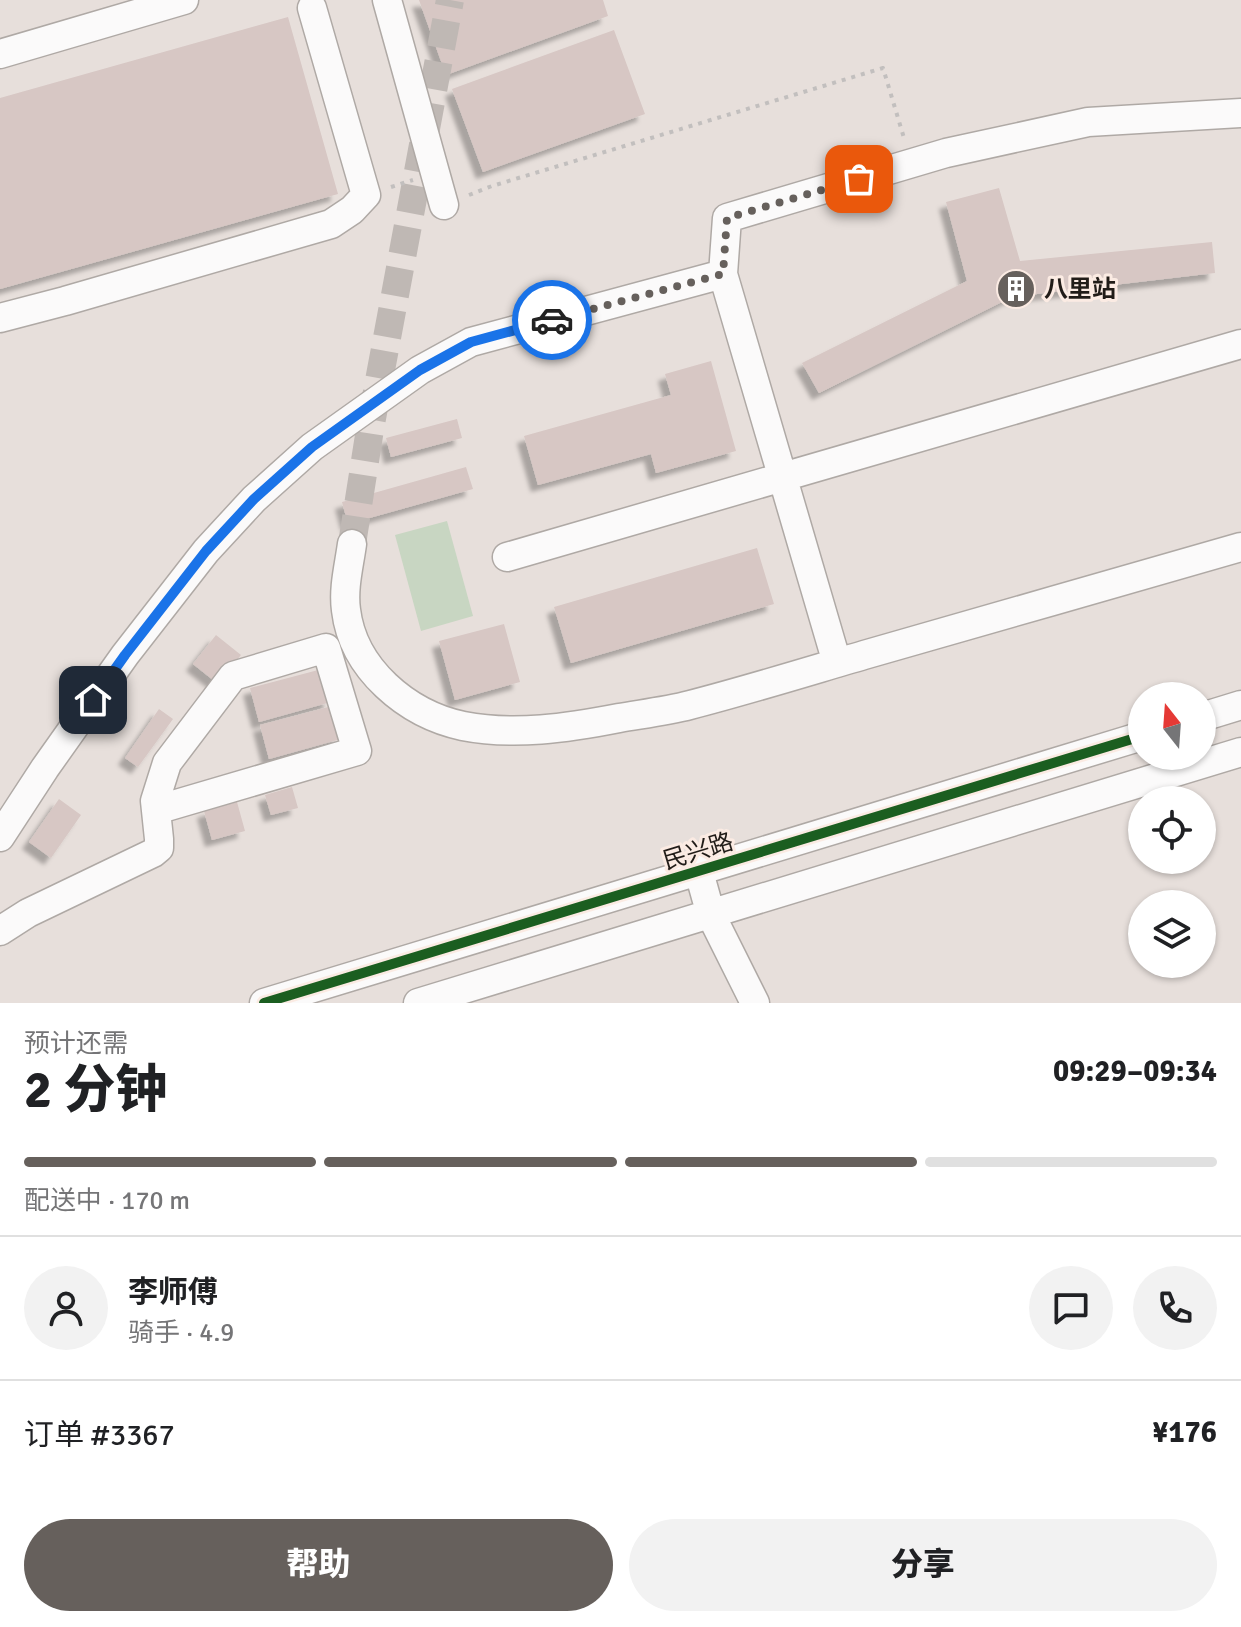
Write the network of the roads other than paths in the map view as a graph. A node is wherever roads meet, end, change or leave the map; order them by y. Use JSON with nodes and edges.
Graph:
{"nodes":[{"id":1,"x":184,"y":0,"type":"edge"},
{"id":2,"x":387,"y":0,"type":"edge"},
{"id":3,"x":312,"y":8,"type":"dead end"},
{"id":4,"x":0,"y":54,"type":"edge"},
{"id":5,"x":1241,"y":113,"type":"edge"},
{"id":6,"x":444,"y":205,"type":"road end"},
{"id":7,"x":723,"y":274,"type":"junction"},
{"id":8,"x":0,"y":318,"type":"edge"},
{"id":9,"x":1241,"y":344,"type":"edge"},
{"id":10,"x":783,"y":476,"type":"junction"},
{"id":11,"x":352,"y":544,"type":"tunnel mouth"},
{"id":12,"x":1241,"y":547,"type":"edge"},
{"id":13,"x":507,"y":557,"type":"dead end"},
{"id":14,"x":837,"y":663,"type":"junction"},
{"id":15,"x":1241,"y":705,"type":"edge"},
{"id":16,"x":1216,"y":713,"type":"edge"},
{"id":17,"x":1128,"y":740,"type":"edge"},
{"id":18,"x":1241,"y":752,"type":"edge"},
{"id":19,"x":156,"y":810,"type":"junction"},
{"id":20,"x":0,"y":837,"type":"edge"},
{"id":21,"x":699,"y":872,"type":"junction"},
{"id":22,"x":711,"y":915,"type":"junction"},
{"id":23,"x":0,"y":931,"type":"edge"},
{"id":24,"x":264,"y":1003,"type":"edge"},
{"id":25,"x":418,"y":1003,"type":"edge"},
{"id":26,"x":755,"y":1003,"type":"edge"}],
"edges":[{"from":1,"to":4,"type":"street"},
{"from":2,"to":6,"type":"street"},
{"from":3,"to":8,"type":"street"},
{"from":5,"to":7,"type":"street"},
{"from":7,"to":10,"type":"street"},
{"from":7,"to":20,"type":"street"},
{"from":9,"to":10,"type":"street"},
{"from":10,"to":13,"type":"street"},
{"from":10,"to":14,"type":"street"},
{"from":11,"to":14,"type":"street"},
{"from":12,"to":14,"type":"street"},
{"from":15,"to":16,"type":"street"},
{"from":17,"to":21,"type":"street","name":"民兴路"},
{"from":18,"to":22,"type":"street"},
{"from":19,"to":19,"type":"street"},
{"from":19,"to":23,"type":"street"},
{"from":21,"to":22,"type":"street"},
{"from":21,"to":24,"type":"street","name":"民兴路"},
{"from":22,"to":25,"type":"street"},
{"from":22,"to":26,"type":"street"}]}
